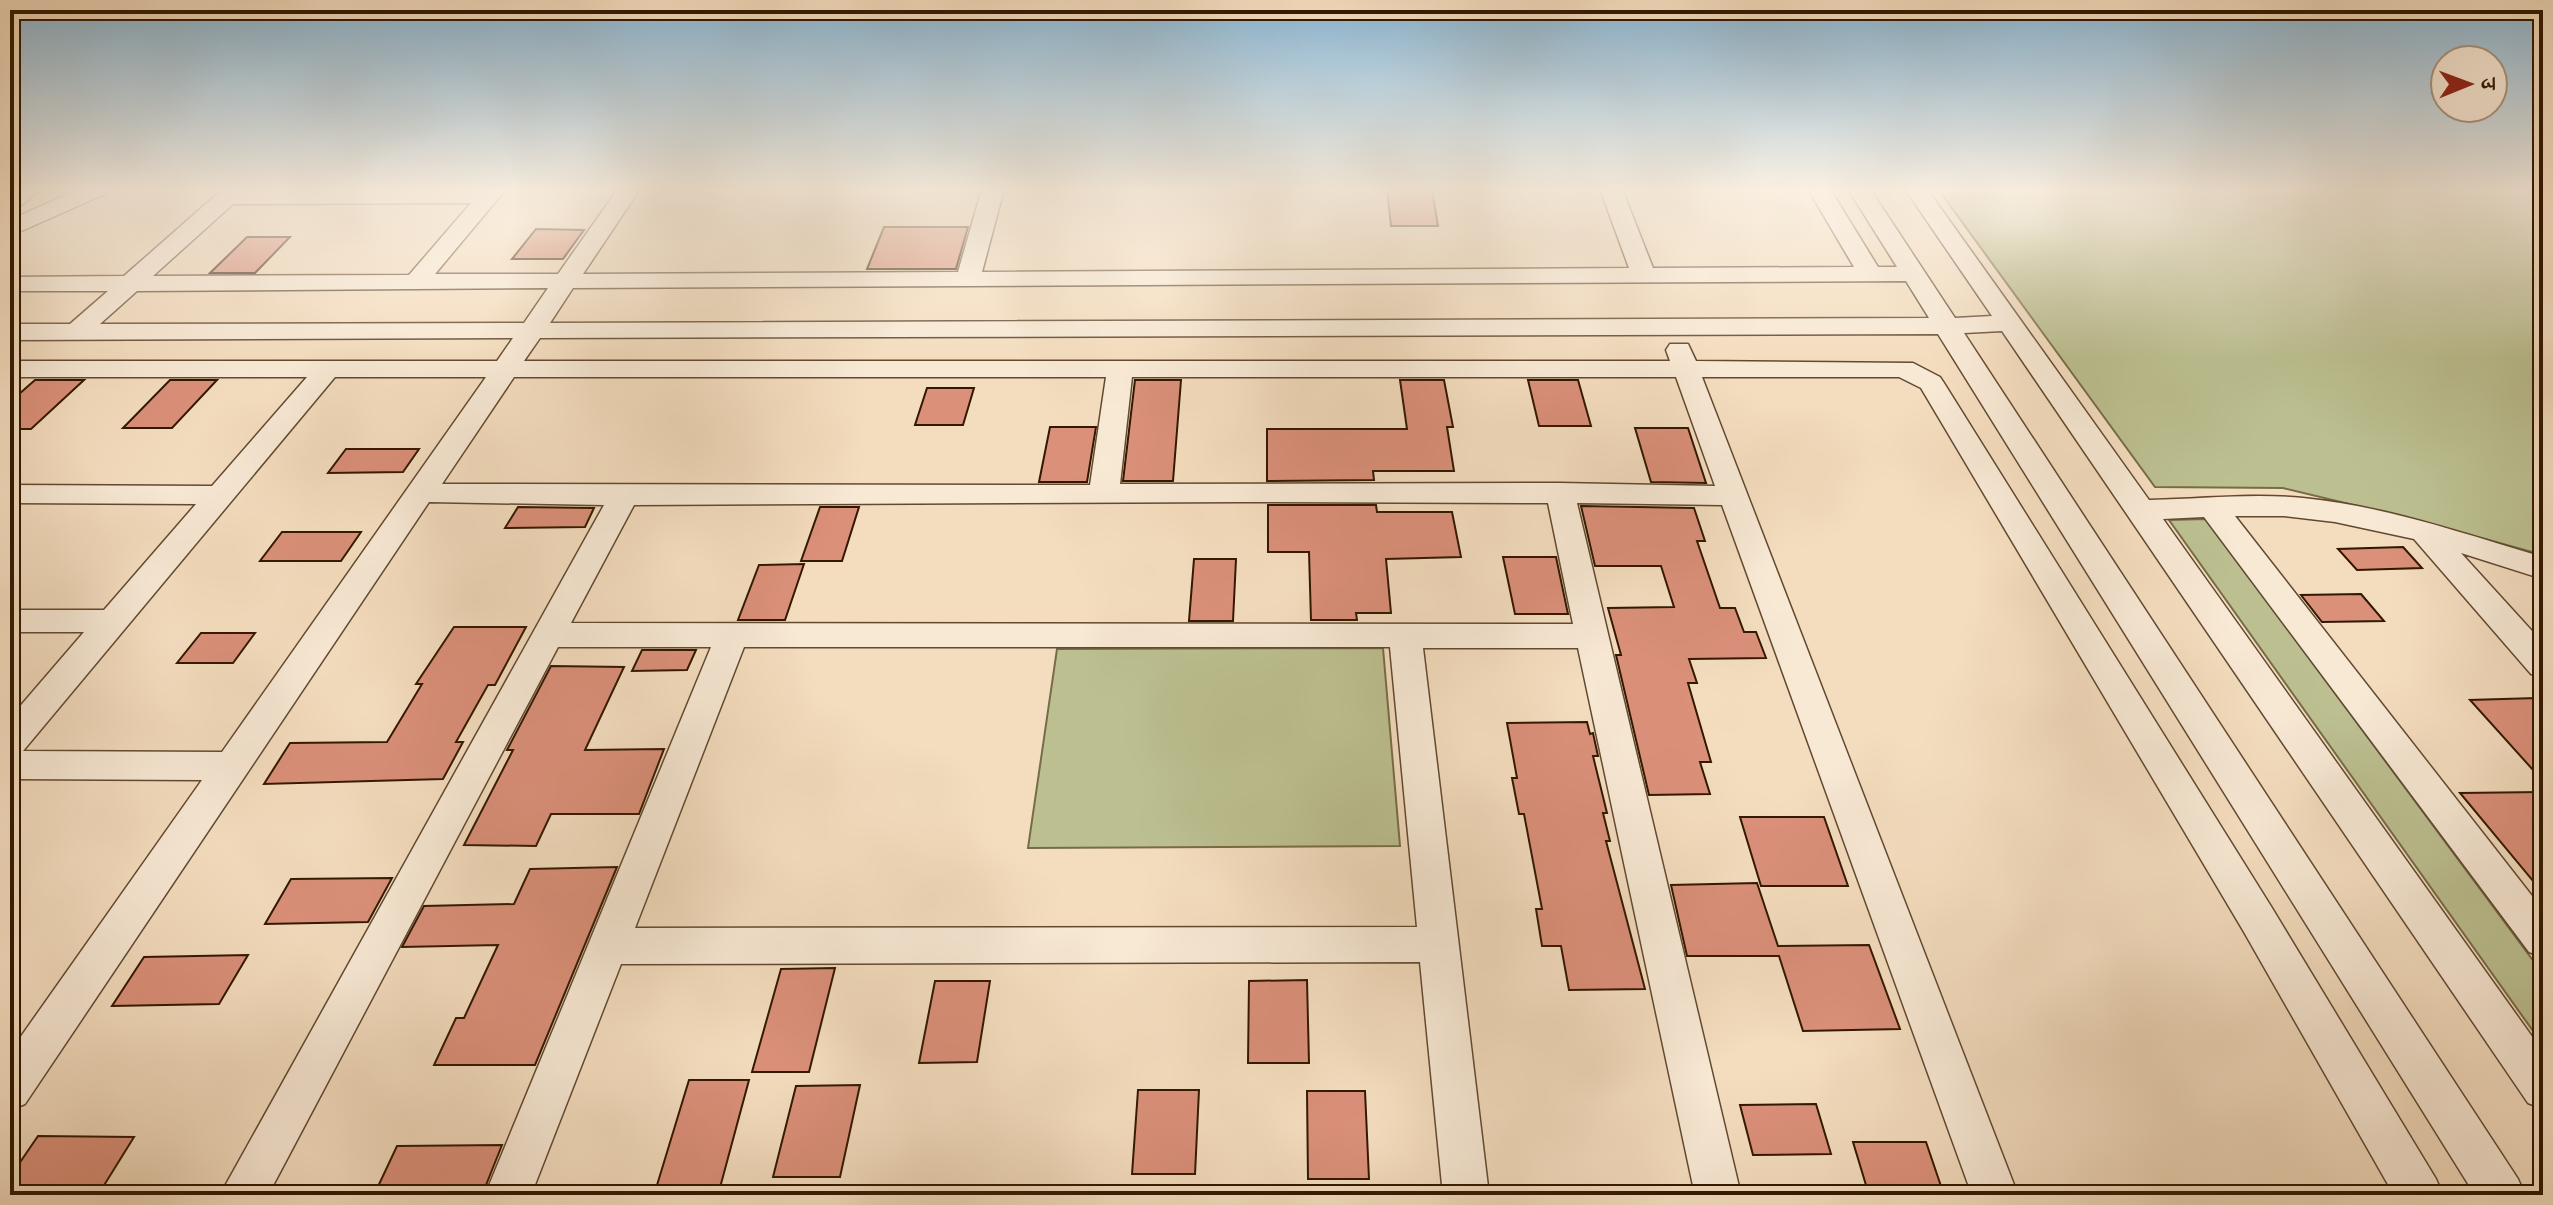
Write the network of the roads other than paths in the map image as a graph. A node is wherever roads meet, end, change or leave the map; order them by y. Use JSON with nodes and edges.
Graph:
{"nodes":[{"id":1,"x":173,"y":245,"type":"edge"},
{"id":2,"x":447,"y":245,"type":"edge"},
{"id":3,"x":590,"y":245,"type":"edge"},
{"id":4,"x":977,"y":245,"type":"edge"},
{"id":5,"x":1632,"y":245,"type":"edge"},
{"id":6,"x":1853,"y":245,"type":"edge"},
{"id":7,"x":1895,"y":245,"type":"edge"},
{"id":8,"x":1955,"y":245,"type":"edge"},
{"id":9,"x":1870,"y":274,"type":"junction"},
{"id":10,"x":1914,"y":274,"type":"junction"},
{"id":11,"x":1802,"y":275,"type":"junction"},
{"id":12,"x":1644,"y":276,"type":"junction"},
{"id":13,"x":967,"y":281,"type":"junction"},
{"id":14,"x":131,"y":283,"type":"junction"},
{"id":15,"x":415,"y":283,"type":"junction"},
{"id":16,"x":563,"y":283,"type":"junction"},
{"id":17,"x":10,"y":284,"type":"edge"},
{"id":18,"x":1823,"y":312,"type":"junction"},
{"id":19,"x":2004,"y":316,"type":"junction"},
{"id":20,"x":10,"y":319,"type":"edge"},
{"id":21,"x":1943,"y":319,"type":"junction"},
{"id":22,"x":1667,"y":320,"type":"junction"},
{"id":23,"x":534,"y":324,"type":"junction"},
{"id":24,"x":84,"y":325,"type":"junction"},
{"id":25,"x":10,"y":332,"type":"edge"},
{"id":26,"x":1685,"y":367,"type":"junction"},
{"id":27,"x":1120,"y":368,"type":"junction"},
{"id":28,"x":10,"y":369,"type":"edge"},
{"id":29,"x":504,"y":369,"type":"junction"},
{"id":30,"x":327,"y":370,"type":"junction"},
{"id":31,"x":1104,"y":492,"type":"junction"},
{"id":32,"x":1560,"y":492,"type":"junction"},
{"id":33,"x":420,"y":493,"type":"junction"},
{"id":34,"x":10,"y":494,"type":"edge"},
{"id":35,"x":220,"y":495,"type":"junction"},
{"id":36,"x":1733,"y":496,"type":"junction"},
{"id":37,"x":623,"y":497,"type":"junction"},
{"id":38,"x":2214,"y":509,"type":"junction"},
{"id":39,"x":2139,"y":510,"type":"junction"},
{"id":40,"x":2426,"y":534,"type":"junction"},
{"id":41,"x":2543,"y":568,"type":"edge"},
{"id":42,"x":10,"y":621,"type":"edge"},
{"id":43,"x":113,"y":621,"type":"junction"},
{"id":44,"x":547,"y":635,"type":"junction"},
{"id":45,"x":1405,"y":635,"type":"junction"},
{"id":46,"x":732,"y":636,"type":"junction"},
{"id":47,"x":1592,"y":636,"type":"junction"},
{"id":48,"x":2543,"y":665,"type":"edge"},
{"id":49,"x":10,"y":742,"type":"edge"},
{"id":50,"x":10,"y":765,"type":"edge"},
{"id":51,"x":230,"y":766,"type":"junction"},
{"id":52,"x":2543,"y":940,"type":"edge"},
{"id":53,"x":1437,"y":944,"type":"junction"},
{"id":54,"x":610,"y":946,"type":"junction"},
{"id":55,"x":2543,"y":1088,"type":"edge"},
{"id":56,"x":10,"y":1089,"type":"edge"},
{"id":57,"x":243,"y":1195,"type":"edge"},
{"id":58,"x":508,"y":1195,"type":"edge"},
{"id":59,"x":1466,"y":1195,"type":"edge"},
{"id":60,"x":1718,"y":1195,"type":"edge"},
{"id":61,"x":1995,"y":1195,"type":"edge"},
{"id":62,"x":2420,"y":1195,"type":"edge"},
{"id":63,"x":2502,"y":1195,"type":"edge"}],
"edges":[{"from":1,"to":14,"type":"street"},
{"from":2,"to":15,"type":"street"},
{"from":3,"to":16,"type":"street"},
{"from":4,"to":13,"type":"street"},
{"from":5,"to":12,"type":"street"},
{"from":6,"to":9,"type":"street"},
{"from":7,"to":10,"type":"street"},
{"from":8,"to":19,"type":"street"},
{"from":9,"to":10,"type":"street"},
{"from":9,"to":11,"type":"street"},
{"from":10,"to":21,"type":"street"},
{"from":11,"to":12,"type":"street"},
{"from":11,"to":18,"type":"street"},
{"from":12,"to":13,"type":"street"},
{"from":13,"to":16,"type":"street"},
{"from":14,"to":15,"type":"street"},
{"from":14,"to":17,"type":"street"},
{"from":14,"to":24,"type":"street"},
{"from":15,"to":16,"type":"street"},
{"from":16,"to":23,"type":"street"},
{"from":18,"to":21,"type":"street"},
{"from":18,"to":22,"type":"street"},
{"from":19,"to":21,"type":"street"},
{"from":19,"to":39,"type":"street"},
{"from":20,"to":24,"type":"street"},
{"from":21,"to":22,"type":"street"},
{"from":21,"to":63,"type":"street"},
{"from":22,"to":23,"type":"street"},
{"from":22,"to":26,"type":"street"},
{"from":23,"to":24,"type":"street"},
{"from":23,"to":29,"type":"street"},
{"from":24,"to":25,"type":"street"},
{"from":26,"to":27,"type":"street"},
{"from":26,"to":36,"type":"street"},
{"from":26,"to":62,"type":"street"},
{"from":27,"to":29,"type":"street"},
{"from":27,"to":31,"type":"street"},
{"from":28,"to":30,"type":"street"},
{"from":29,"to":30,"type":"street"},
{"from":29,"to":33,"type":"street"},
{"from":30,"to":35,"type":"street"},
{"from":31,"to":32,"type":"street"},
{"from":31,"to":37,"type":"street"},
{"from":32,"to":36,"type":"street"},
{"from":32,"to":47,"type":"street"},
{"from":33,"to":37,"type":"street"},
{"from":33,"to":51,"type":"street"},
{"from":34,"to":35,"type":"street"},
{"from":35,"to":43,"type":"street"},
{"from":36,"to":61,"type":"street"},
{"from":37,"to":44,"type":"street"},
{"from":38,"to":39,"type":"street"},
{"from":38,"to":40,"type":"street"},
{"from":38,"to":52,"type":"street"},
{"from":39,"to":55,"type":"street"},
{"from":40,"to":41,"type":"street"},
{"from":40,"to":48,"type":"street"},
{"from":42,"to":43,"type":"street"},
{"from":43,"to":49,"type":"street"},
{"from":44,"to":46,"type":"street"},
{"from":44,"to":57,"type":"street"},
{"from":45,"to":46,"type":"street"},
{"from":45,"to":47,"type":"street"},
{"from":45,"to":53,"type":"street"},
{"from":46,"to":54,"type":"street"},
{"from":47,"to":60,"type":"street"},
{"from":50,"to":51,"type":"street"},
{"from":51,"to":56,"type":"street"},
{"from":53,"to":54,"type":"street"},
{"from":53,"to":59,"type":"street"},
{"from":54,"to":58,"type":"street"}]}
